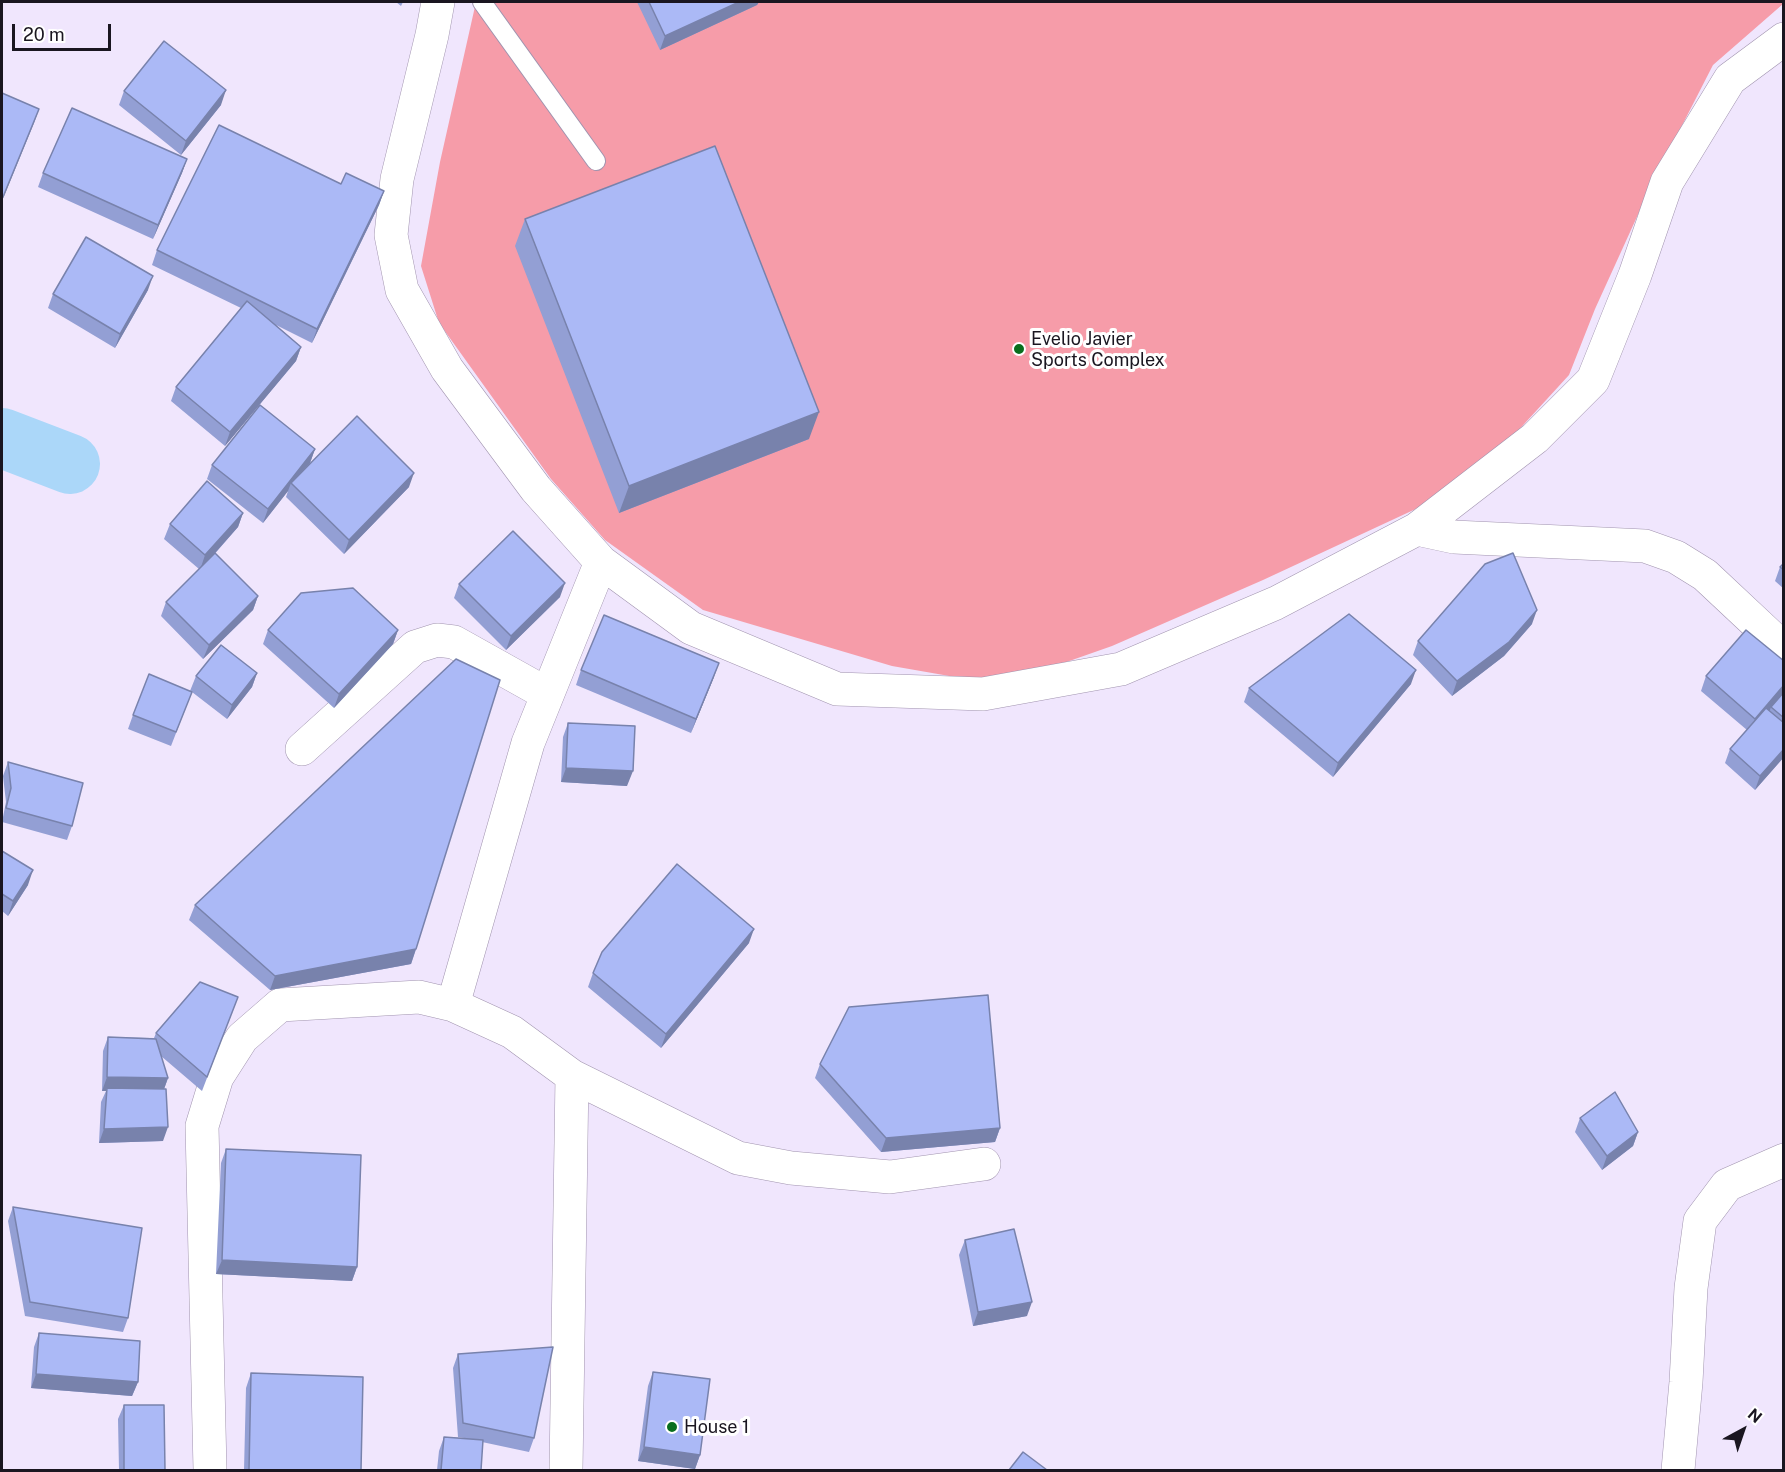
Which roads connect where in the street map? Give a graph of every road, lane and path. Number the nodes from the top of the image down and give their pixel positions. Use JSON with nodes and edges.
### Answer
{"nodes":[{"id":1,"x":438,"y":2,"type":"edge"},
{"id":2,"x":482,"y":2,"type":"edge"},
{"id":3,"x":1784,"y":39,"type":"edge"},
{"id":4,"x":596,"y":161,"type":"dead end"},
{"id":5,"x":1417,"y":529,"type":"junction"},
{"id":6,"x":601,"y":562,"type":"junction"},
{"id":7,"x":1784,"y":649,"type":"edge"},
{"id":8,"x":547,"y":694,"type":"junction"},
{"id":9,"x":302,"y":748,"type":"dead end"},
{"id":10,"x":453,"y":1005,"type":"junction"},
{"id":11,"x":572,"y":1076,"type":"junction"},
{"id":12,"x":1784,"y":1160,"type":"edge"},
{"id":13,"x":984,"y":1164,"type":"dead end"},
{"id":14,"x":210,"y":1470,"type":"edge"},
{"id":15,"x":566,"y":1470,"type":"edge"},
{"id":16,"x":1678,"y":1470,"type":"edge"}],
"edges":[{"from":1,"to":6,"type":"street"},
{"from":2,"to":4,"type":"lane"},
{"from":3,"to":5,"type":"street"},
{"from":5,"to":6,"type":"street"},
{"from":5,"to":7,"type":"street"},
{"from":6,"to":8,"type":"street"},
{"from":8,"to":9,"type":"street"},
{"from":8,"to":10,"type":"street"},
{"from":10,"to":11,"type":"street"},
{"from":10,"to":14,"type":"street"},
{"from":11,"to":13,"type":"street"},
{"from":11,"to":15,"type":"street"},
{"from":12,"to":16,"type":"street"}]}
